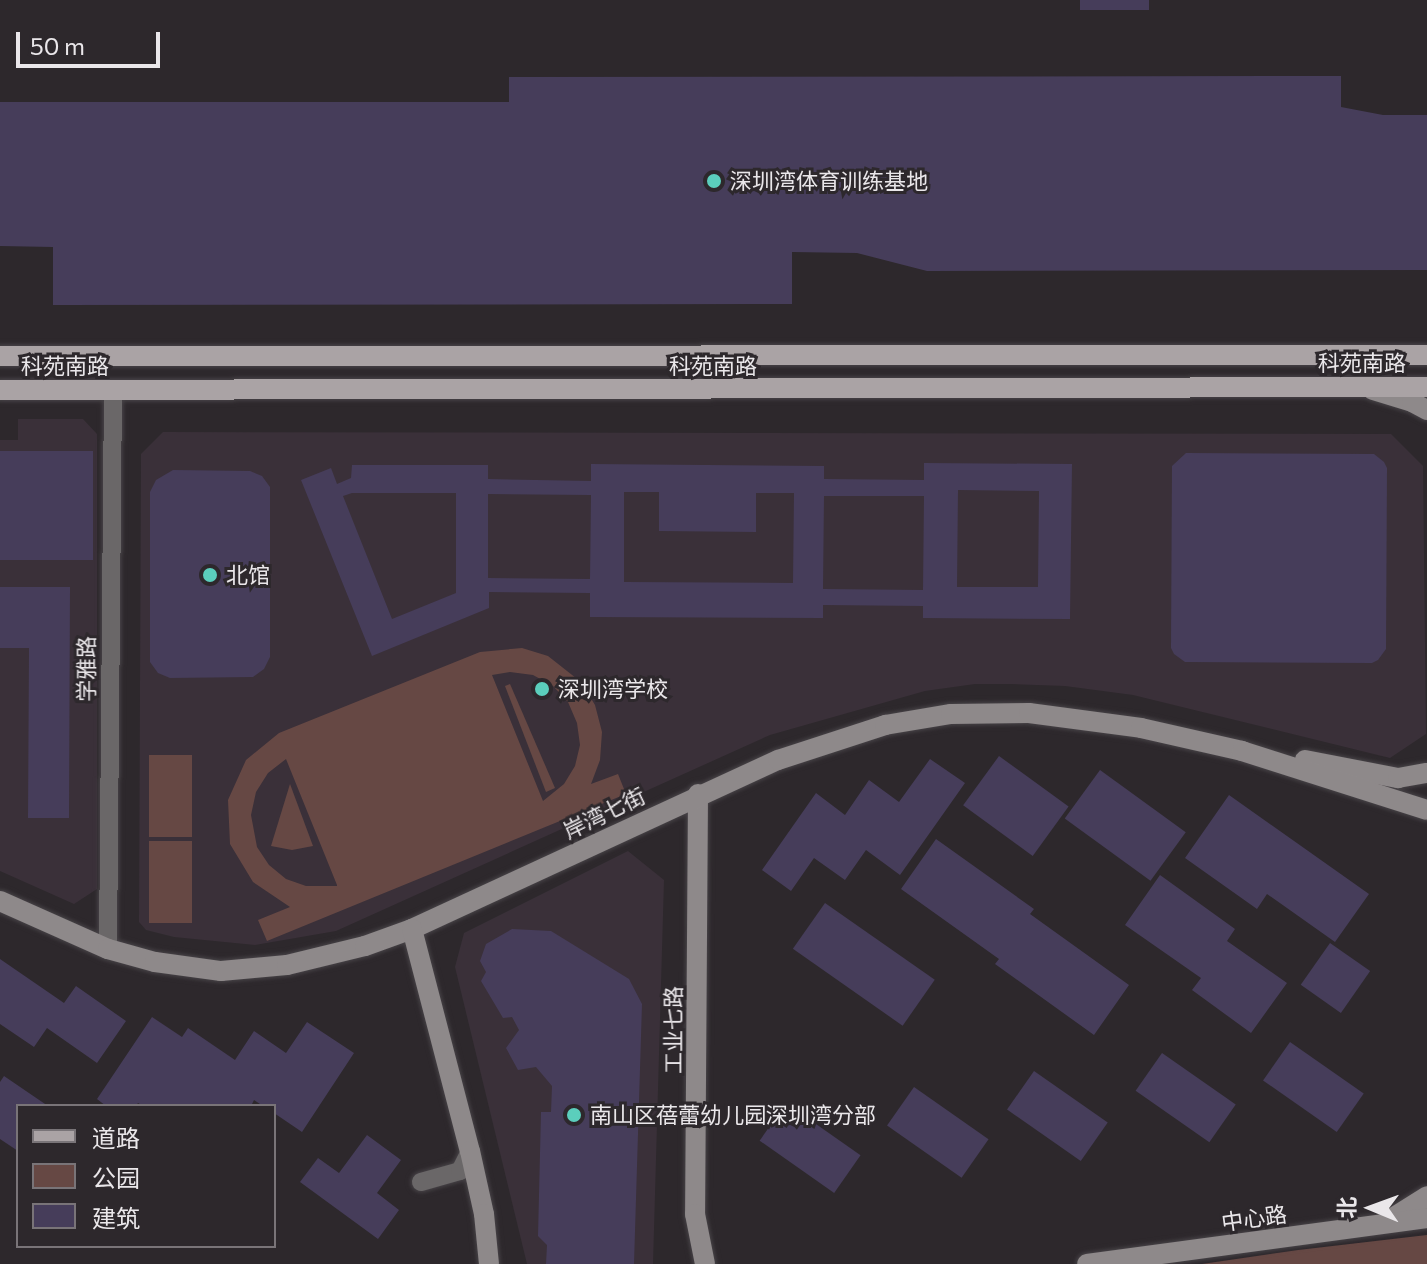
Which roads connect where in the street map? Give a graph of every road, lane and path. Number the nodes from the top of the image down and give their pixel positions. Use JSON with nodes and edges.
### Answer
{"nodes":[{"id":1,"x":1427,"y":355,"type":"edge"},
{"id":2,"x":0,"y":356,"type":"edge"},
{"id":3,"x":1357,"y":386,"type":"junction"},
{"id":4,"x":1427,"y":387,"type":"edge"},
{"id":5,"x":0,"y":390,"type":"edge"},
{"id":6,"x":113,"y":390,"type":"junction"},
{"id":7,"x":1427,"y":410,"type":"edge"},
{"id":8,"x":1242,"y":751,"type":"junction"},
{"id":9,"x":1427,"y":773,"type":"edge"},
{"id":10,"x":698,"y":794,"type":"junction"},
{"id":11,"x":1427,"y":810,"type":"edge"},
{"id":12,"x":0,"y":901,"type":"edge"},
{"id":13,"x":412,"y":929,"type":"junction"},
{"id":14,"x":108,"y":949,"type":"junction"},
{"id":15,"x":470,"y":1151,"type":"junction"},
{"id":16,"x":421,"y":1182,"type":"dead end"},
{"id":17,"x":1427,"y":1196,"type":"edge"},
{"id":18,"x":1427,"y":1218,"type":"edge"},
{"id":19,"x":1366,"y":1227,"type":"junction"},
{"id":20,"x":489,"y":1264,"type":"edge"},
{"id":21,"x":705,"y":1264,"type":"edge"},
{"id":22,"x":1087,"y":1264,"type":"edge"}],
"edges":[{"from":1,"to":2,"type":"main road","name":"科苑南路"},
{"from":3,"to":4,"type":"main road","name":"科苑南路"},
{"from":3,"to":6,"type":"main road","name":"科苑南路"},
{"from":3,"to":7,"type":"street"},
{"from":5,"to":6,"type":"main road","name":"科苑南路"},
{"from":6,"to":14,"type":"street","name":"学雅路"},
{"from":8,"to":9,"type":"street"},
{"from":8,"to":10,"type":"street","name":"岸湾七街"},
{"from":8,"to":11,"type":"street"},
{"from":10,"to":13,"type":"street","name":"岸湾七街"},
{"from":10,"to":21,"type":"street","name":"工业七路"},
{"from":12,"to":14,"type":"street","name":"岸湾七街"},
{"from":13,"to":14,"type":"street","name":"岸湾七街"},
{"from":13,"to":15,"type":"street"},
{"from":15,"to":16,"type":"street"},
{"from":15,"to":20,"type":"street"},
{"from":17,"to":19,"type":"street"},
{"from":18,"to":19,"type":"street","name":"中心路"},
{"from":19,"to":22,"type":"street","name":"中心路"}]}
